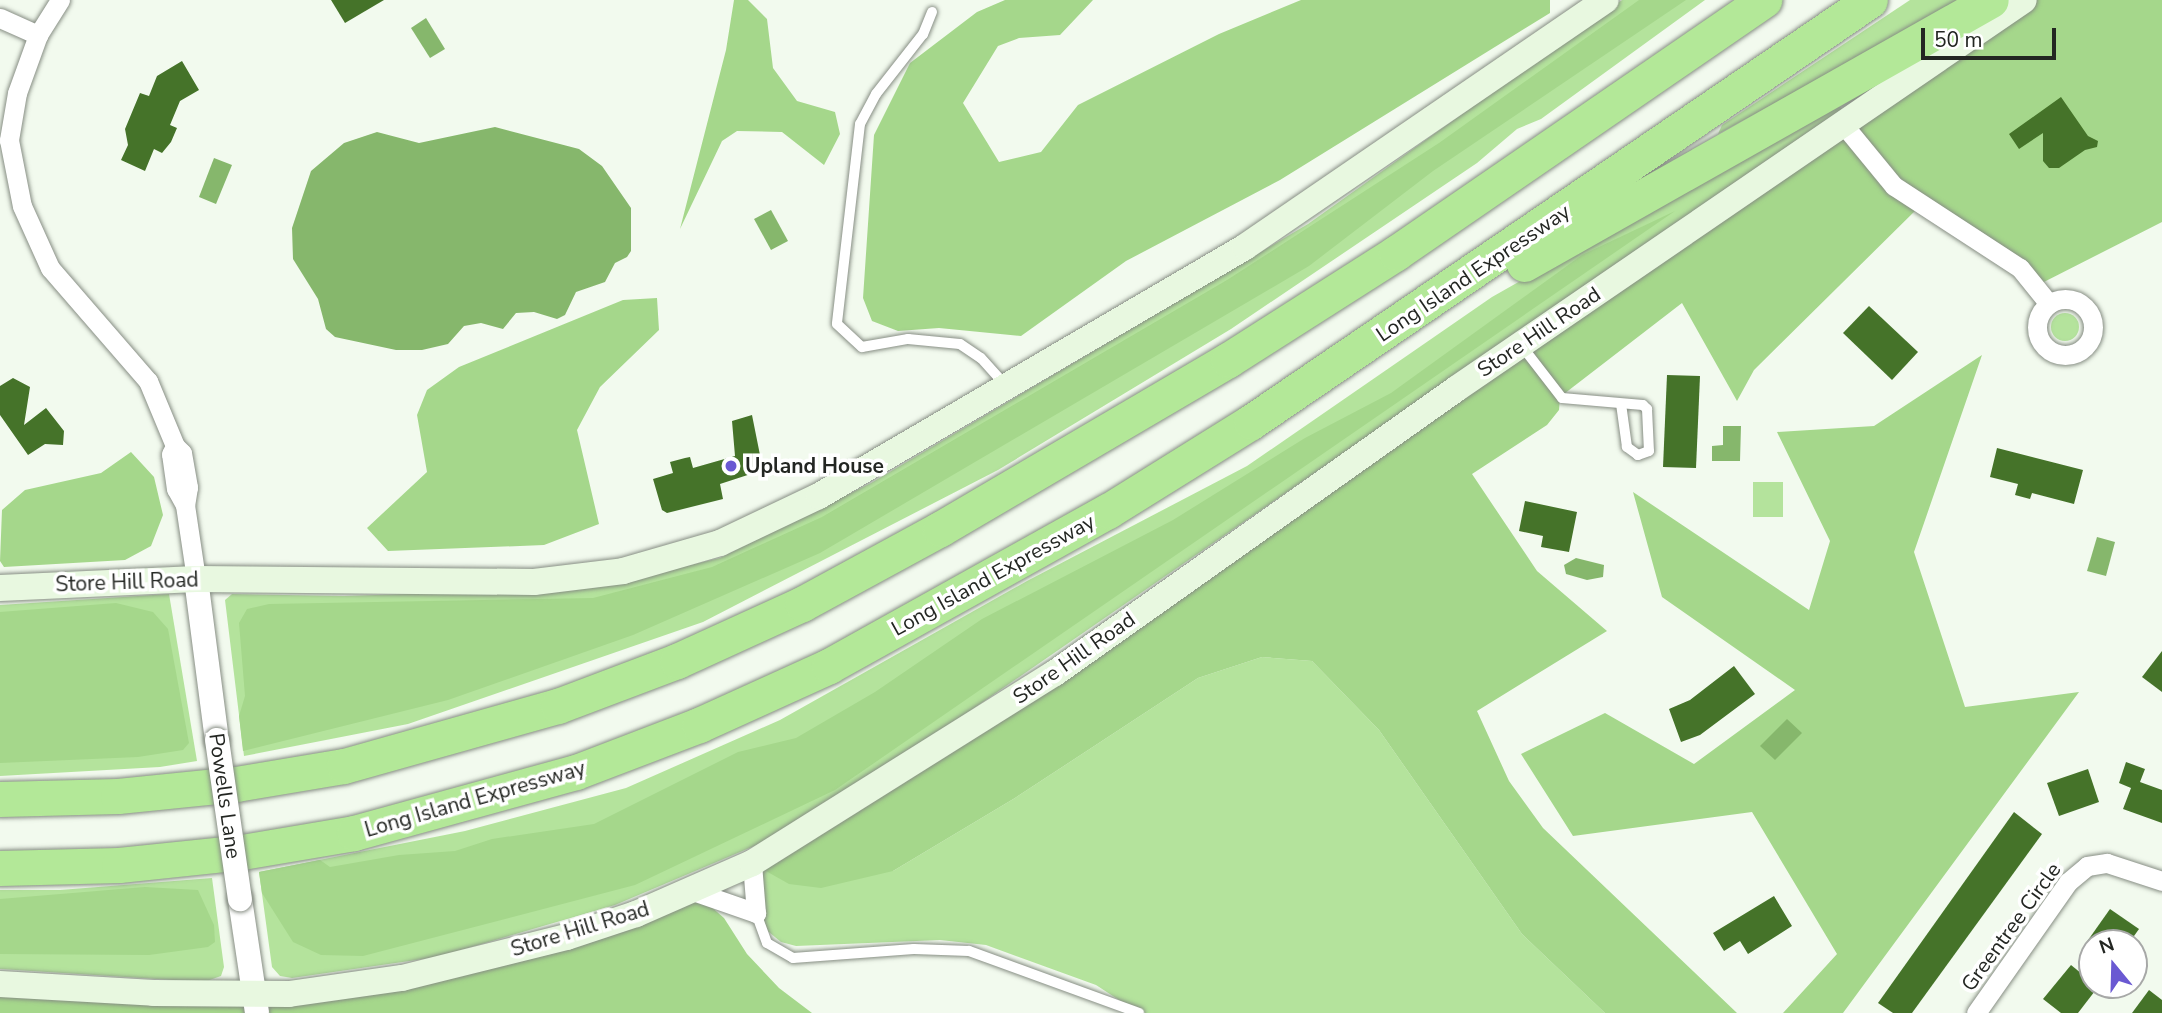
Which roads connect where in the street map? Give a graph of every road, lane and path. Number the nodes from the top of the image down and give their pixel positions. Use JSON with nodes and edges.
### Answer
{"nodes":[{"id":1,"x":61,"y":0,"type":"edge"},
{"id":2,"x":1764,"y":0,"type":"edge"},
{"id":3,"x":1870,"y":0,"type":"edge"},
{"id":4,"x":1991,"y":0,"type":"edge"},
{"id":5,"x":2024,"y":0,"type":"edge"},
{"id":6,"x":1604,"y":1,"type":"edge"},
{"id":7,"x":932,"y":12,"type":"dead end"},
{"id":8,"x":0,"y":18,"type":"edge"},
{"id":9,"x":38,"y":35,"type":"junction"},
{"id":10,"x":1843,"y":124,"type":"junction"},
{"id":11,"x":2049,"y":304,"type":"dead end"},
{"id":12,"x":1521,"y":345,"type":"junction"},
{"id":13,"x":1007,"y":386,"type":"junction"},
{"id":14,"x":1621,"y":404,"type":"junction"},
{"id":15,"x":1251,"y":422,"type":"junction"},
{"id":16,"x":196,"y":579,"type":"junction"},
{"id":17,"x":0,"y":588,"type":"edge"},
{"id":18,"x":0,"y":799,"type":"edge"},
{"id":19,"x":752,"y":863,"type":"junction"},
{"id":20,"x":0,"y":868,"type":"edge"},
{"id":21,"x":2162,"y":881,"type":"edge"},
{"id":22,"x":693,"y":891,"type":"junction"},
{"id":23,"x":756,"y":913,"type":"junction"},
{"id":24,"x":0,"y":984,"type":"edge"},
{"id":25,"x":256,"y":1003,"type":"edge"},
{"id":26,"x":1139,"y":1013,"type":"edge"},
{"id":27,"x":1976,"y":1013,"type":"edge"}],
"edges":[{"from":1,"to":9,"type":"street"},
{"from":2,"to":18,"type":"highway"},
{"from":3,"to":15,"type":"highway","name":"Long Island Expressway"},
{"from":4,"to":15,"type":"highway"},
{"from":5,"to":10,"type":"main road","name":"Store Hill Road"},
{"from":6,"to":13,"type":"main road","name":"Store Hill Road"},
{"from":7,"to":13,"type":"lane"},
{"from":8,"to":9,"type":"street"},
{"from":9,"to":16,"type":"street"},
{"from":10,"to":11,"type":"street"},
{"from":10,"to":12,"type":"main road","name":"Store Hill Road"},
{"from":12,"to":14,"type":"lane"},
{"from":12,"to":19,"type":"main road","name":"Store Hill Road"},
{"from":13,"to":16,"type":"main road","name":"Store Hill Road"},
{"from":14,"to":14,"type":"lane"},
{"from":15,"to":20,"type":"highway","name":"Long Island Expressway"},
{"from":16,"to":17,"type":"main road","name":"Store Hill Road"},
{"from":16,"to":25,"type":"street","name":"Powells Lane","bridge":true},
{"from":19,"to":22,"type":"main road","name":"Store Hill Road"},
{"from":19,"to":23,"type":"street"},
{"from":21,"to":27,"type":"street","name":"Greentree Circle"},
{"from":22,"to":23,"type":"street"},
{"from":22,"to":25,"type":"main road","name":"Store Hill Road"},
{"from":23,"to":26,"type":"lane"},
{"from":24,"to":25,"type":"main road","name":"Store Hill Road"}]}
